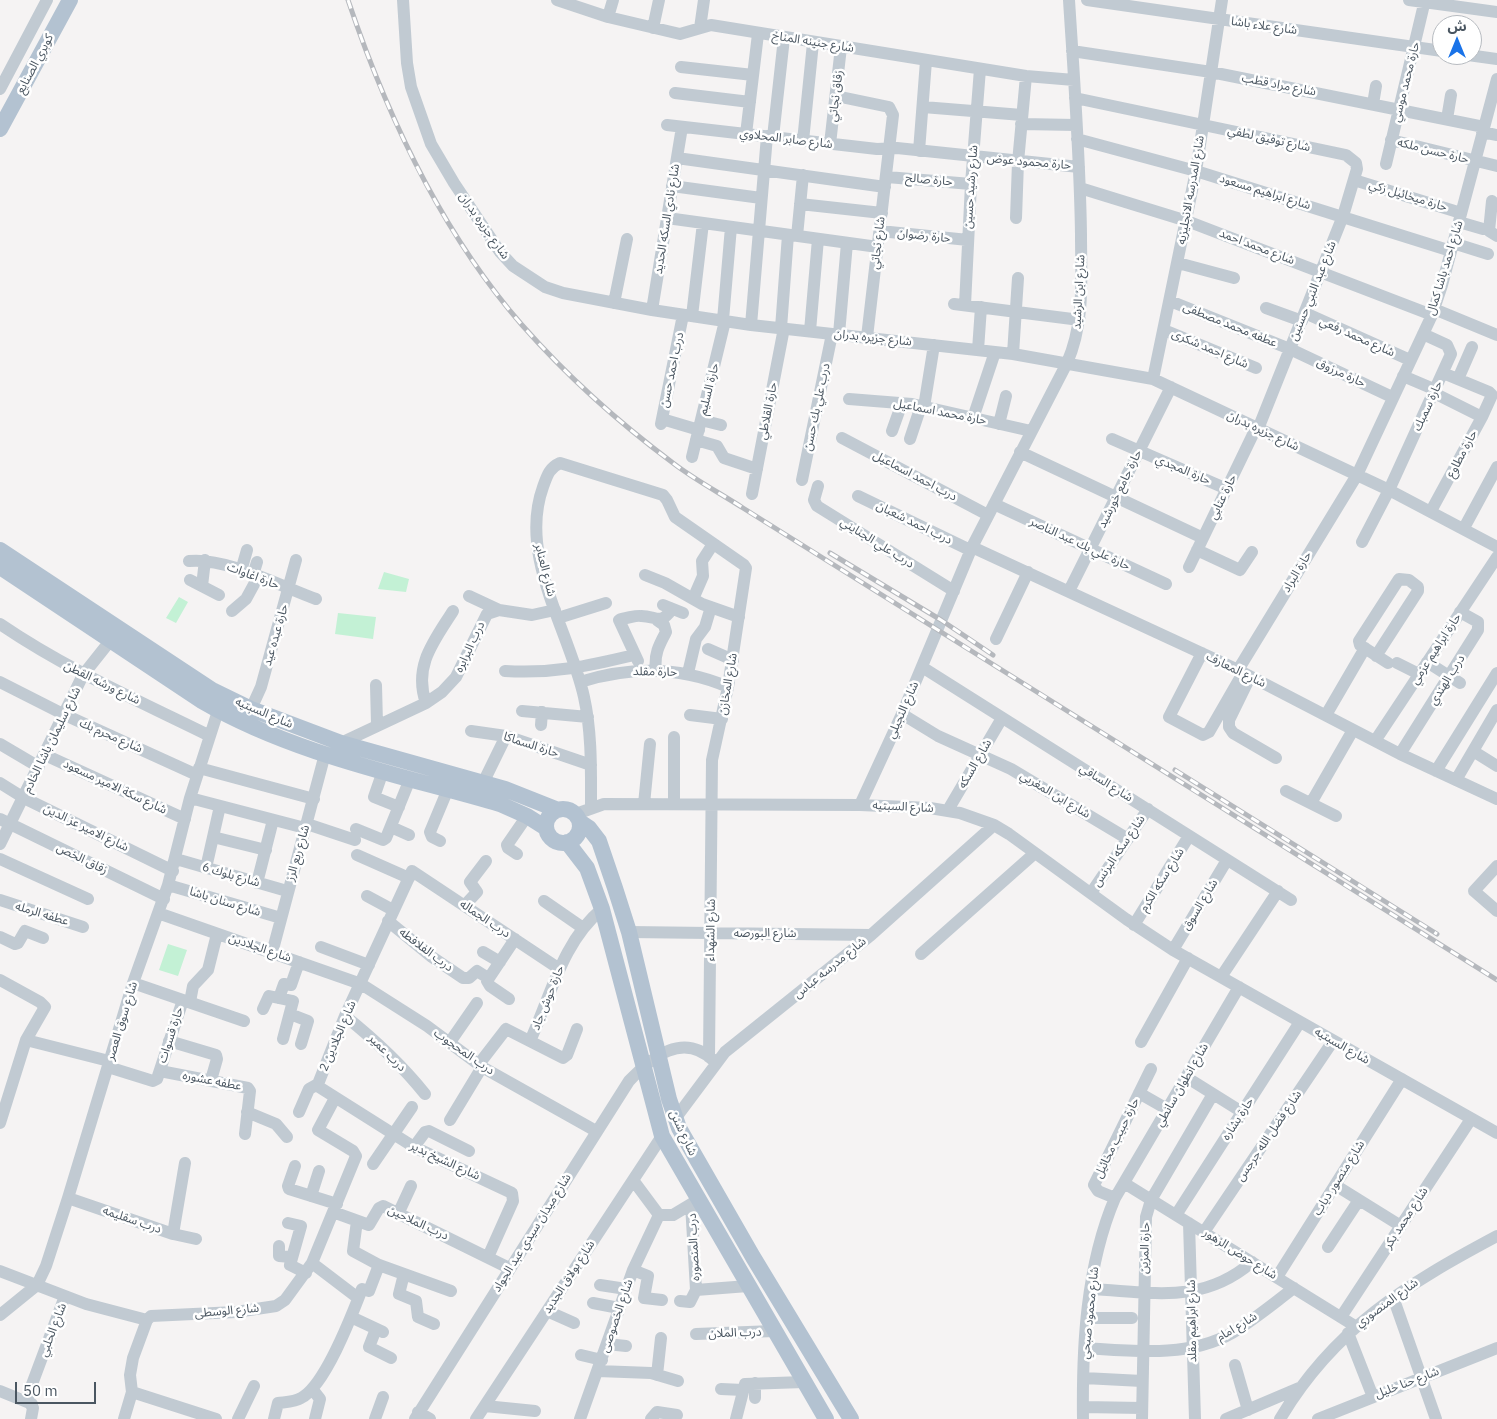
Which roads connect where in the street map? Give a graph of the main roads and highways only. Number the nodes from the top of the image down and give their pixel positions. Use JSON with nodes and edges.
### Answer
{"nodes":[{"id":1,"x":70,"y":0,"type":"edge"},
{"id":2,"x":0,"y":129,"type":"edge"},
{"id":3,"x":0,"y":550,"type":"edge"},
{"id":4,"x":0,"y":567,"type":"edge"},
{"id":5,"x":558,"y":810,"type":"junction"},
{"id":6,"x":578,"y":818,"type":"junction"},
{"id":7,"x":546,"y":828,"type":"junction"},
{"id":8,"x":567,"y":842,"type":"junction"},
{"id":9,"x":753,"y":1257,"type":"junction"},
{"id":10,"x":737,"y":1267,"type":"junction"},
{"id":11,"x":826,"y":1419,"type":"edge"},
{"id":12,"x":851,"y":1419,"type":"edge"}],
"edges":[{"from":1,"to":2,"type":"main road","name":"كوبري الصنايع"},
{"from":3,"to":5,"type":"main road","name":"شارع السبتيه"},
{"from":4,"to":7,"type":"main road","name":"شارع السبتيه"},
{"from":5,"to":6,"type":"main road"},
{"from":5,"to":7,"type":"main road"},
{"from":6,"to":8,"type":"main road"},
{"from":6,"to":9,"type":"main road","name":"شارع شنن"},
{"from":7,"to":8,"type":"main road"},
{"from":8,"to":10,"type":"main road","name":"شارع شنن"},
{"from":9,"to":10,"type":"main road"},
{"from":9,"to":12,"type":"main road","name":"شارع شنن"},
{"from":10,"to":11,"type":"main road","name":"شارع شنن"}]}
